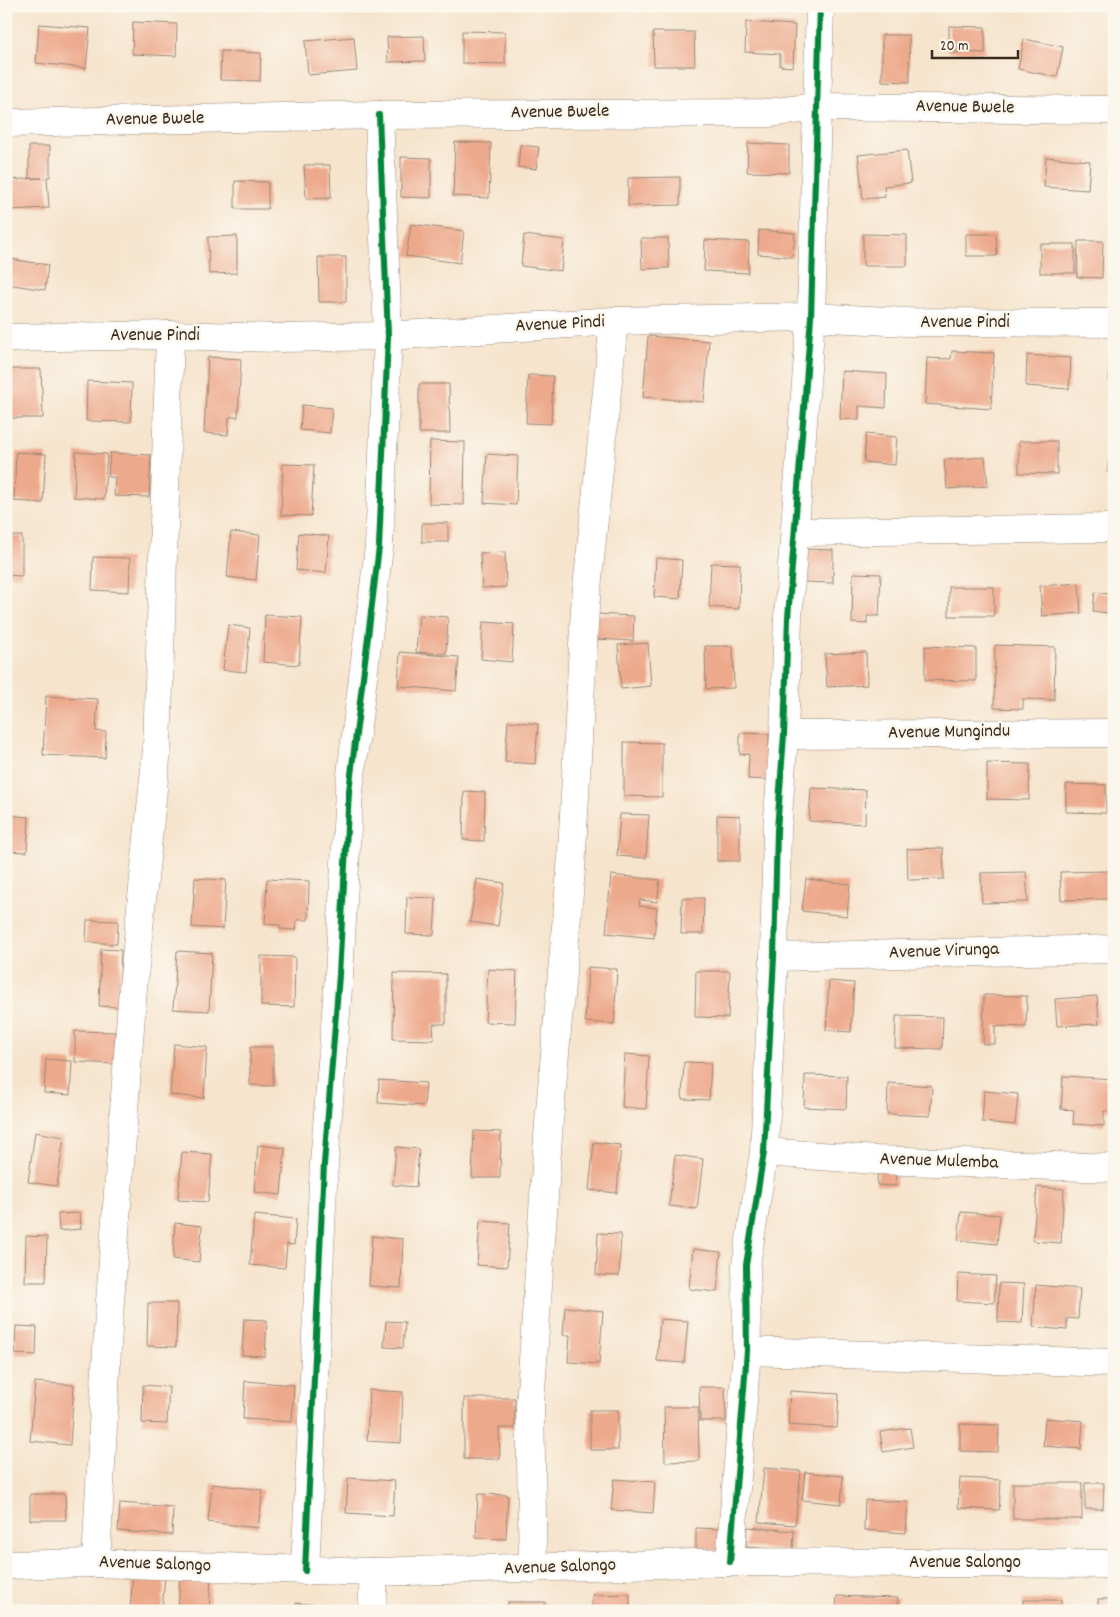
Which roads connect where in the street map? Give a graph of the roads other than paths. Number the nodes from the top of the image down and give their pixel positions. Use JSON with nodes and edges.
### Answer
{"nodes":[{"id":1,"x":820,"y":6,"type":"edge"},
{"id":2,"x":817,"y":106,"type":"junction"},
{"id":3,"x":1114,"y":110,"type":"edge"},
{"id":4,"x":379,"y":115,"type":"junction"},
{"id":5,"x":6,"y":123,"type":"edge"},
{"id":6,"x":812,"y":317,"type":"junction"},
{"id":7,"x":614,"y":322,"type":"junction"},
{"id":8,"x":1114,"y":323,"type":"edge"},
{"id":9,"x":170,"y":335,"type":"junction"},
{"id":10,"x":388,"y":336,"type":"junction"},
{"id":11,"x":6,"y":338,"type":"edge"},
{"id":12,"x":1114,"y":528,"type":"edge"},
{"id":13,"x":796,"y":532,"type":"junction"},
{"id":14,"x":1114,"y":733,"type":"edge"},
{"id":15,"x":784,"y":735,"type":"junction"},
{"id":16,"x":1114,"y":950,"type":"edge"},
{"id":17,"x":774,"y":957,"type":"junction"},
{"id":18,"x":764,"y":1152,"type":"junction"},
{"id":19,"x":1114,"y":1168,"type":"edge"},
{"id":20,"x":747,"y":1351,"type":"junction"},
{"id":21,"x":1114,"y":1363,"type":"edge"},
{"id":22,"x":730,"y":1562,"type":"junction"},
{"id":23,"x":96,"y":1563,"type":"junction"},
{"id":24,"x":1114,"y":1564,"type":"edge"},
{"id":25,"x":6,"y":1565,"type":"edge"},
{"id":26,"x":533,"y":1569,"type":"junction"},
{"id":27,"x":305,"y":1571,"type":"junction"},
{"id":28,"x":374,"y":1572,"type":"junction"},
{"id":29,"x":372,"y":1611,"type":"edge"}],
"edges":[{"from":1,"to":2,"type":"street"},
{"from":2,"to":3,"type":"street","name":"Avenue Bwele"},
{"from":2,"to":4,"type":"street","name":"Avenue Bwele"},
{"from":2,"to":6,"type":"street"},
{"from":4,"to":5,"type":"street","name":"Avenue Bwele"},
{"from":4,"to":10,"type":"street"},
{"from":6,"to":7,"type":"street","name":"Avenue Pindi"},
{"from":6,"to":8,"type":"street","name":"Avenue Pindi"},
{"from":6,"to":13,"type":"street"},
{"from":7,"to":10,"type":"street","name":"Avenue Pindi"},
{"from":7,"to":26,"type":"street"},
{"from":9,"to":10,"type":"street","name":"Avenue Pindi"},
{"from":9,"to":11,"type":"street","name":"Avenue Pindi"},
{"from":9,"to":23,"type":"street"},
{"from":10,"to":27,"type":"street"},
{"from":12,"to":13,"type":"street"},
{"from":13,"to":15,"type":"street"},
{"from":14,"to":15,"type":"street","name":"Avenue Mungindu"},
{"from":15,"to":17,"type":"street"},
{"from":16,"to":17,"type":"street","name":"Avenue Virunga"},
{"from":17,"to":18,"type":"street"},
{"from":18,"to":19,"type":"street","name":"Avenue Mulemba"},
{"from":18,"to":20,"type":"street"},
{"from":20,"to":21,"type":"street"},
{"from":20,"to":22,"type":"street"},
{"from":22,"to":24,"type":"street","name":"Avenue Salongo"},
{"from":22,"to":26,"type":"street","name":"Avenue Salongo"},
{"from":23,"to":25,"type":"street","name":"Avenue Salongo"},
{"from":23,"to":27,"type":"street","name":"Avenue Salongo"},
{"from":26,"to":28,"type":"street","name":"Avenue Salongo"},
{"from":27,"to":28,"type":"street","name":"Avenue Salongo"},
{"from":28,"to":29,"type":"street"}]}
